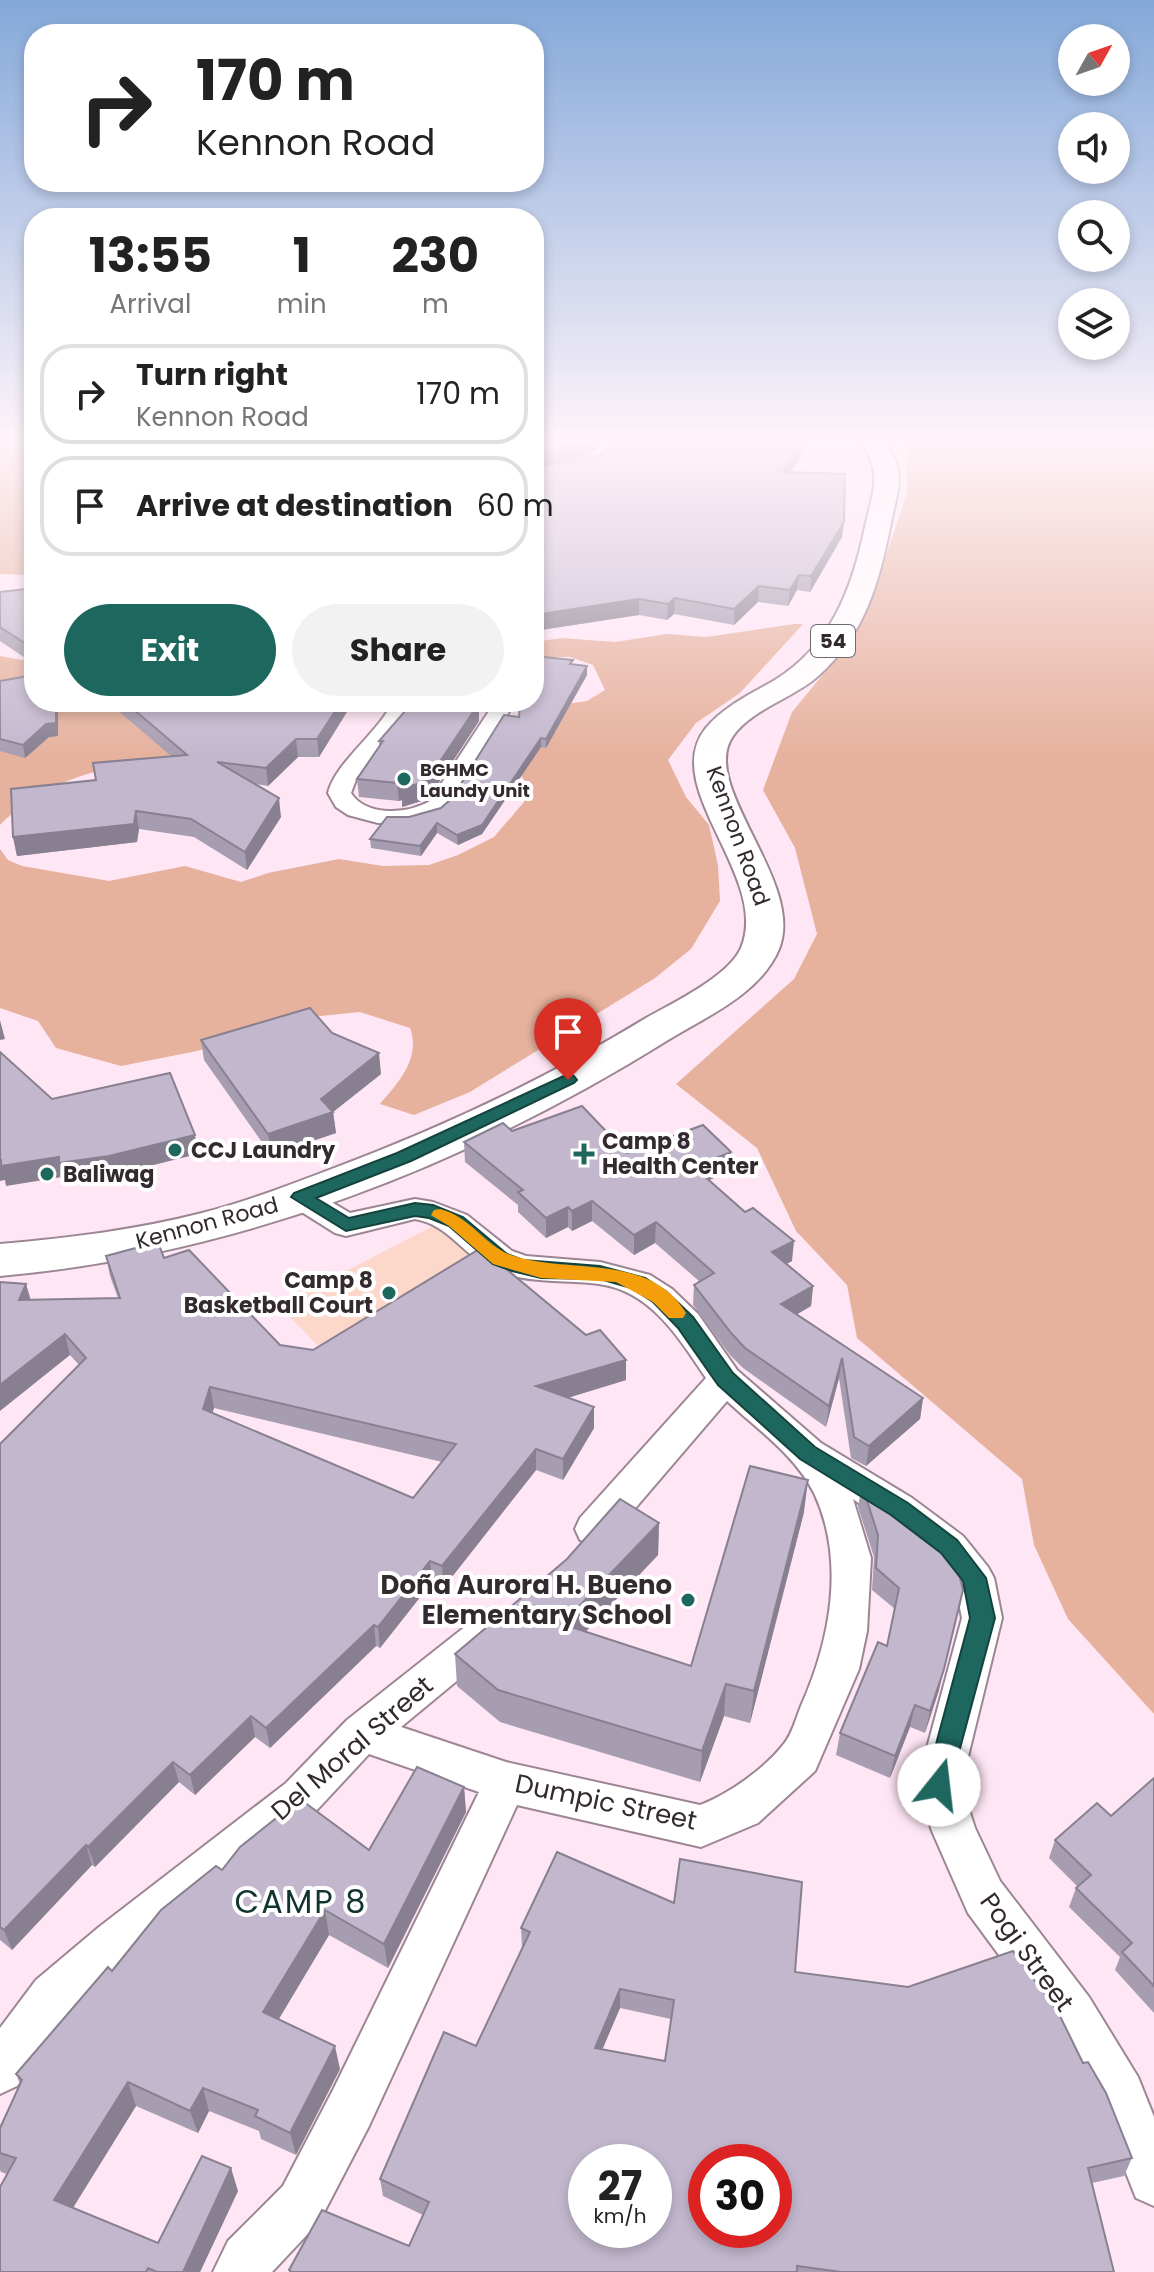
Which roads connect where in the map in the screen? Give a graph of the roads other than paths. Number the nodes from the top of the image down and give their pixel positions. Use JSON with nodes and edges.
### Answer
{"nodes":[{"id":1,"x":874,"y":547,"type":"edge"},
{"id":2,"x":397,"y":712,"type":"edge"},
{"id":3,"x":499,"y":712,"type":"edge"},
{"id":4,"x":300,"y":1197,"type":"junction"},
{"id":5,"x":0,"y":1260,"type":"edge"},
{"id":6,"x":725,"y":1379,"type":"junction"},
{"id":7,"x":808,"y":1453,"type":"junction"},
{"id":8,"x":572,"y":1555,"type":"edge"},
{"id":9,"x":516,"y":1608,"type":"edge"},
{"id":10,"x":362,"y":1733,"type":"junction"},
{"id":11,"x":506,"y":1782,"type":"junction"},
{"id":12,"x":0,"y":2069,"type":"edge"},
{"id":13,"x":1154,"y":2180,"type":"edge"},
{"id":14,"x":240,"y":2272,"type":"edge"}],
"edges":[{"from":1,"to":4,"type":"highway","name":"Kennon Road","number":"54"},
{"from":2,"to":3,"type":"street"},
{"from":4,"to":5,"type":"highway","name":"Kennon Road","number":"54"},
{"from":4,"to":6,"type":"street","name":"Pogi Street"},
{"from":6,"to":7,"type":"street","name":"Pogi Street"},
{"from":6,"to":8,"type":"street"},
{"from":7,"to":11,"type":"street","name":"Dumpic Street"},
{"from":7,"to":13,"type":"street","name":"Pogi Street"},
{"from":9,"to":10,"type":"street","name":"Del Moral Street"},
{"from":10,"to":11,"type":"street","name":"Dumpic Street"},
{"from":10,"to":12,"type":"street","name":"Del Moral Street"},
{"from":11,"to":14,"type":"street"}]}
